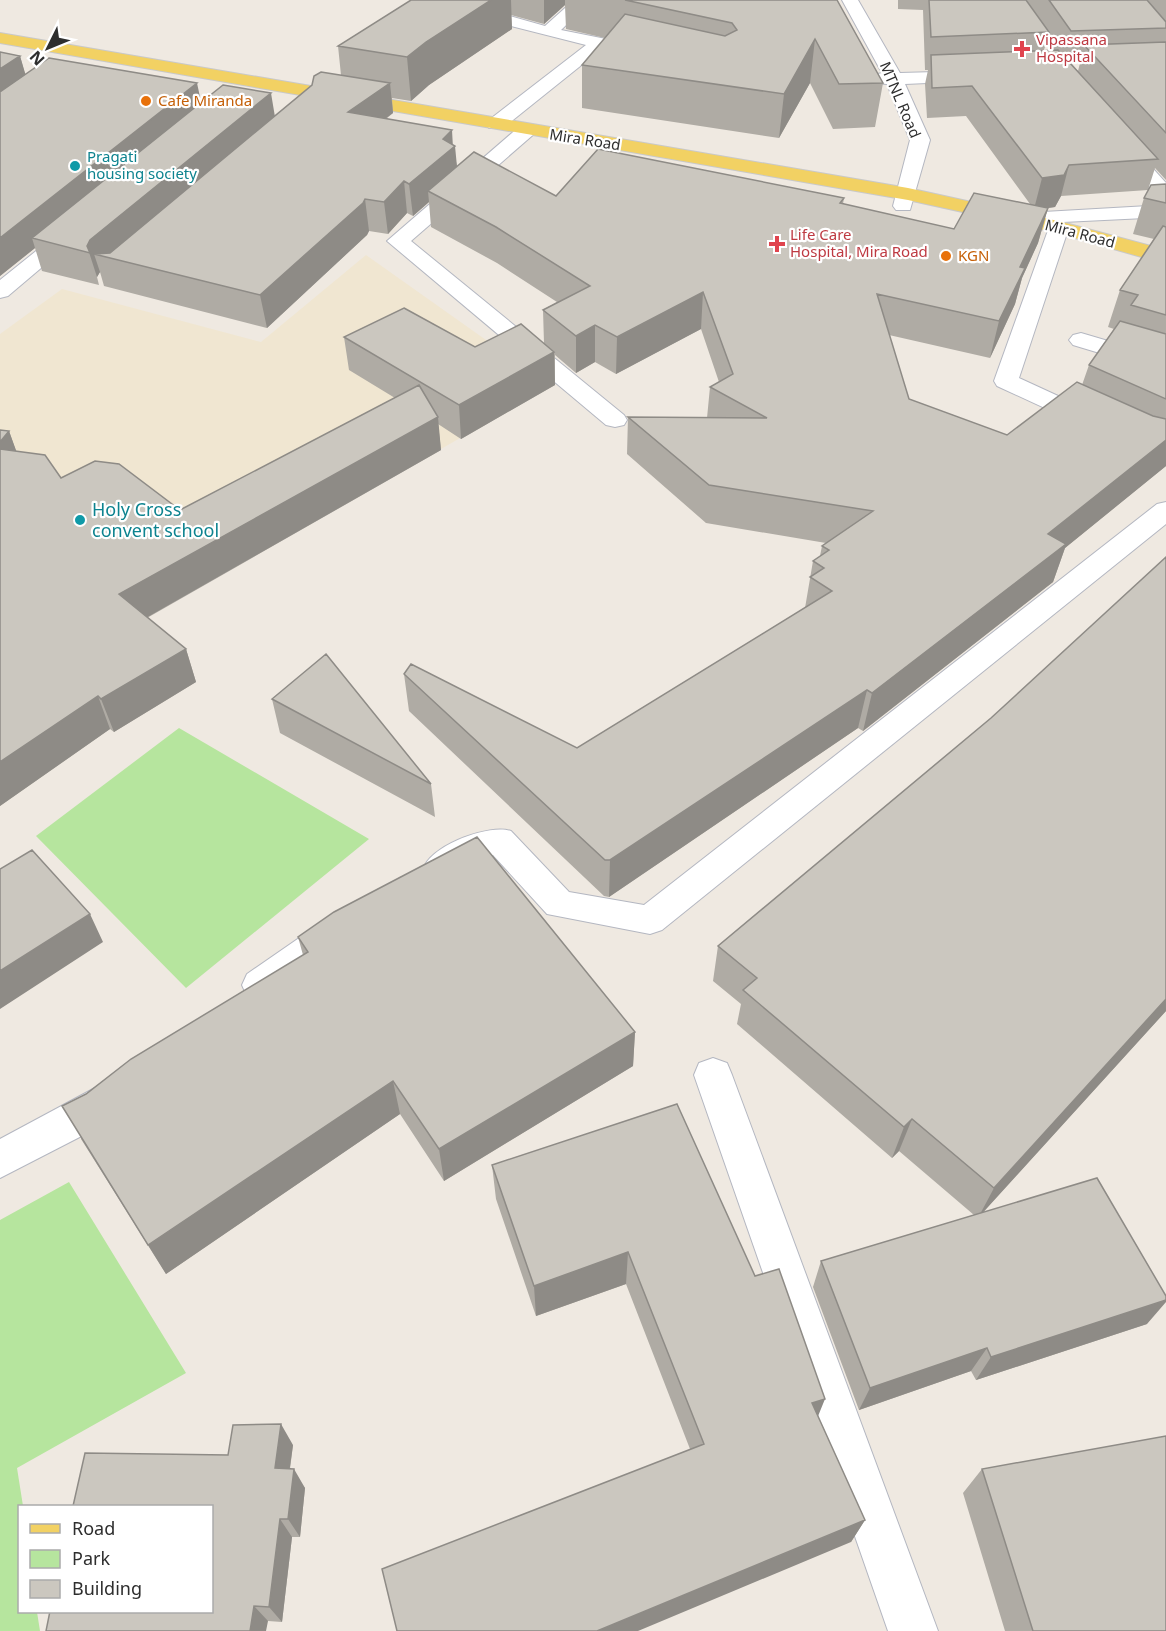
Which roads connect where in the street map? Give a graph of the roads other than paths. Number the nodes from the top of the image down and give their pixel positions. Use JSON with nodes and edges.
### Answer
{"nodes":[{"id":1,"x":584,"y":0,"type":"edge"},
{"id":2,"x":836,"y":0,"type":"edge"},
{"id":3,"x":850,"y":0,"type":"edge"},
{"id":4,"x":481,"y":13,"type":"dead end"},
{"id":5,"x":548,"y":32,"type":"junction"},
{"id":6,"x":0,"y":38,"type":"edge"},
{"id":7,"x":600,"y":43,"type":"junction"},
{"id":8,"x":622,"y":48,"type":"edge"},
{"id":9,"x":0,"y":56,"type":"edge"},
{"id":10,"x":988,"y":75,"type":"edge"},
{"id":11,"x":886,"y":79,"type":"junction"},
{"id":12,"x":496,"y":124,"type":"junction"},
{"id":13,"x":1106,"y":128,"type":"edge"},
{"id":14,"x":520,"y":137,"type":"junction"},
{"id":15,"x":1166,"y":195,"type":"edge"},
{"id":16,"x":882,"y":196,"type":"junction"},
{"id":17,"x":905,"y":200,"type":"junction"},
{"id":18,"x":1166,"y":211,"type":"edge"},
{"id":19,"x":91,"y":216,"type":"edge"},
{"id":20,"x":1018,"y":218,"type":"junction"},
{"id":21,"x":997,"y":226,"type":"junction"},
{"id":22,"x":1056,"y":234,"type":"junction"},
{"id":23,"x":1166,"y":257,"type":"edge"},
{"id":24,"x":1166,"y":273,"type":"edge"},
{"id":25,"x":0,"y":291,"type":"edge"},
{"id":26,"x":1081,"y":340,"type":"dead end"},
{"id":27,"x":1166,"y":366,"type":"edge"},
{"id":28,"x":615,"y":420,"type":"dead end"},
{"id":29,"x":1166,"y":450,"type":"edge"},
{"id":30,"x":1166,"y":510,"type":"edge"},
{"id":31,"x":415,"y":882,"type":"edge"},
{"id":32,"x":366,"y":912,"type":"edge"},
{"id":33,"x":231,"y":1005,"type":"edge"},
{"id":34,"x":712,"y":1075,"type":"dead end"},
{"id":35,"x":130,"y":1080,"type":"edge"},
{"id":36,"x":0,"y":1159,"type":"edge"},
{"id":37,"x":913,"y":1631,"type":"edge"}],
"edges":[{"from":1,"to":5,"type":"street"},
{"from":2,"to":11,"type":"street","name":"MTNL Road"},
{"from":3,"to":11,"type":"street","name":"MTNL Road"},
{"from":4,"to":5,"type":"street"},
{"from":5,"to":7,"type":"street"},
{"from":6,"to":12,"type":"main road","name":"Mira Road"},
{"from":7,"to":8,"type":"street"},
{"from":7,"to":12,"type":"street"},
{"from":9,"to":14,"type":"main road","name":"Mira Road"},
{"from":10,"to":11,"type":"street"},
{"from":11,"to":16,"type":"street","name":"MTNL Road"},
{"from":11,"to":17,"type":"street","name":"MTNL Road"},
{"from":12,"to":14,"type":"main road","name":"Mira Road"},
{"from":13,"to":15,"type":"street"},
{"from":14,"to":16,"type":"main road","name":"Mira Road"},
{"from":14,"to":28,"type":"street"},
{"from":16,"to":17,"type":"main road","name":"Mira Road"},
{"from":17,"to":20,"type":"main road","name":"Mira Road"},
{"from":17,"to":21,"type":"main road","name":"Mira Road"},
{"from":18,"to":20,"type":"street"},
{"from":19,"to":25,"type":"street"},
{"from":20,"to":21,"type":"street"},
{"from":20,"to":22,"type":"main road","name":"Mira Road"},
{"from":21,"to":22,"type":"main road","name":"Mira Road"},
{"from":22,"to":23,"type":"main road","name":"Mira Road"},
{"from":22,"to":24,"type":"main road","name":"Mira Road"},
{"from":22,"to":29,"type":"street"},
{"from":26,"to":27,"type":"street"},
{"from":30,"to":31,"type":"street"},
{"from":32,"to":33,"type":"street"},
{"from":34,"to":37,"type":"street"},
{"from":35,"to":36,"type":"street"}]}
